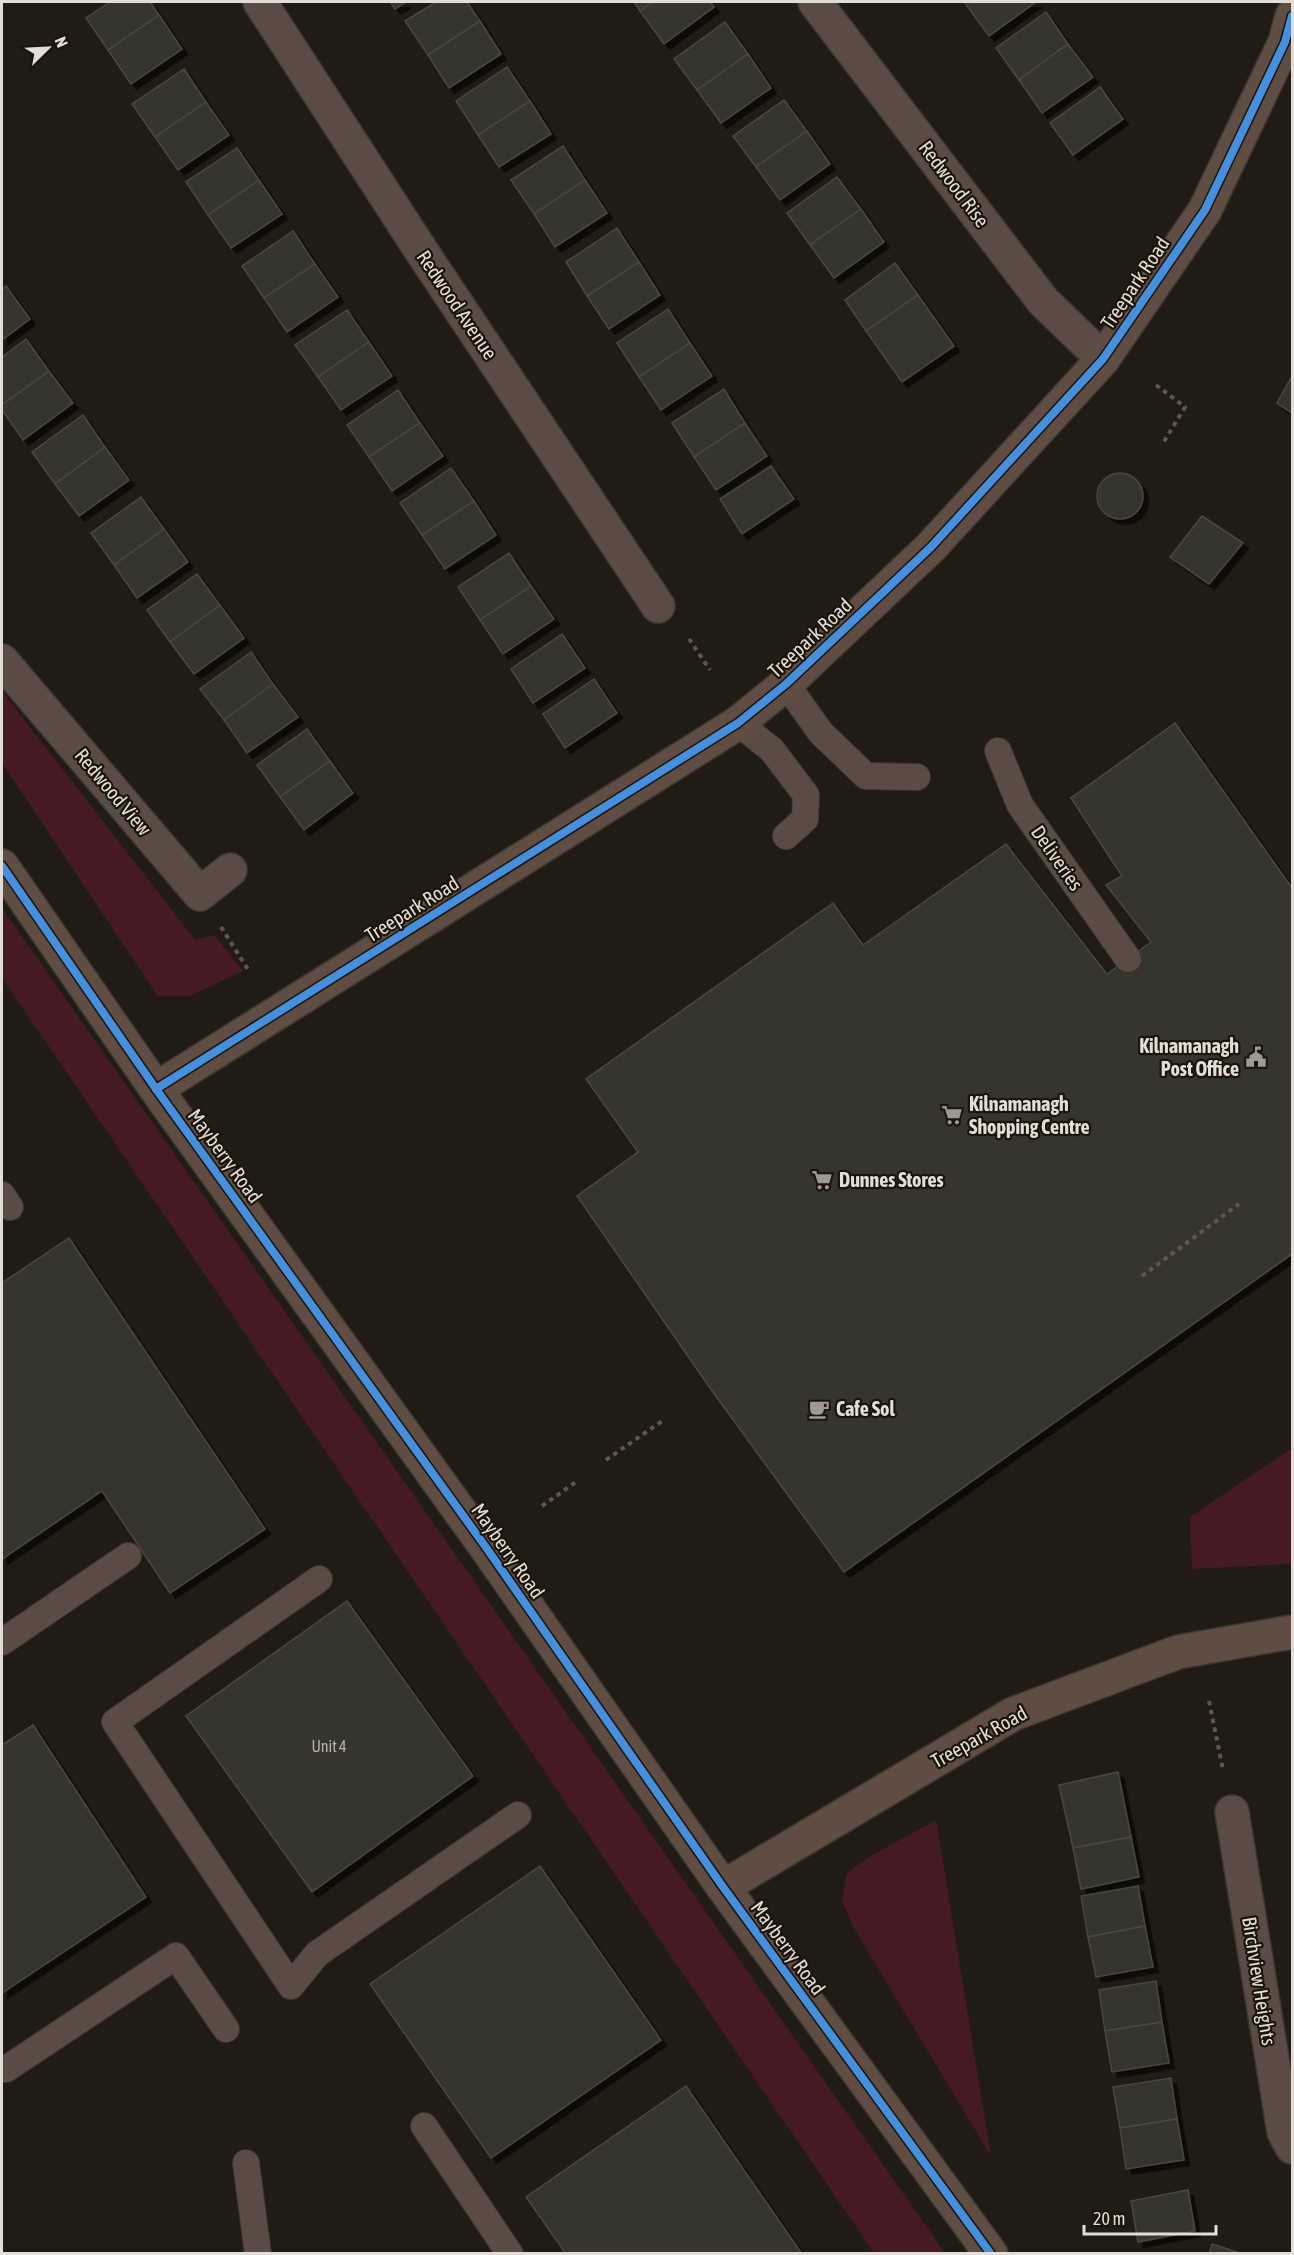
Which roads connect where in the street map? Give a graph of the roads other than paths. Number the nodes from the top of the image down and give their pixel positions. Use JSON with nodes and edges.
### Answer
{"nodes":[{"id":1,"x":260,"y":2,"type":"edge"},
{"id":2,"x":815,"y":2,"type":"edge"},
{"id":3,"x":1293,"y":16,"type":"edge"},
{"id":4,"x":1103,"y":359,"type":"junction"},
{"id":5,"x":658,"y":606,"type":"dead end"},
{"id":6,"x":2,"y":661,"type":"edge"},
{"id":7,"x":786,"y":684,"type":"junction"},
{"id":8,"x":738,"y":723,"type":"junction"},
{"id":9,"x":998,"y":750,"type":"dead end"},
{"id":10,"x":917,"y":777,"type":"dead end"},
{"id":11,"x":786,"y":836,"type":"dead end"},
{"id":12,"x":2,"y":866,"type":"edge"},
{"id":13,"x":230,"y":870,"type":"dead end"},
{"id":14,"x":1128,"y":959,"type":"dead end"},
{"id":15,"x":156,"y":1089,"type":"junction"},
{"id":16,"x":128,"y":1556,"type":"dead end"},
{"id":17,"x":319,"y":1579,"type":"dead end"},
{"id":18,"x":1293,"y":1632,"type":"edge"},
{"id":19,"x":2,"y":1642,"type":"edge"},
{"id":20,"x":1232,"y":1812,"type":"dead end"},
{"id":21,"x":518,"y":1815,"type":"dead end"},
{"id":22,"x":723,"y":1887,"type":"junction"},
{"id":23,"x":226,"y":2029,"type":"dead end"},
{"id":24,"x":6,"y":2069,"type":"dead end"},
{"id":25,"x":424,"y":2126,"type":"dead end"},
{"id":26,"x":1293,"y":2147,"type":"edge"},
{"id":27,"x":246,"y":2163,"type":"dead end"},
{"id":28,"x":258,"y":2253,"type":"edge"},
{"id":29,"x":510,"y":2253,"type":"edge"},
{"id":30,"x":992,"y":2253,"type":"edge"}],
"edges":[{"from":1,"to":5,"type":"street","name":"Redwood Avenue"},
{"from":2,"to":4,"type":"street","name":"Redwood Rise"},
{"from":3,"to":4,"type":"street","name":"Treepark Road"},
{"from":4,"to":7,"type":"street","name":"Treepark Road"},
{"from":6,"to":13,"type":"street","name":"Redwood View"},
{"from":7,"to":8,"type":"street","name":"Treepark Road"},
{"from":7,"to":10,"type":"lane"},
{"from":8,"to":11,"type":"lane"},
{"from":8,"to":15,"type":"street","name":"Treepark Road"},
{"from":9,"to":14,"type":"lane","name":"Deliveries"},
{"from":12,"to":15,"type":"street","name":"Mayberry Road"},
{"from":15,"to":22,"type":"street","name":"Mayberry Road"},
{"from":16,"to":19,"type":"lane"},
{"from":17,"to":21,"type":"lane"},
{"from":18,"to":22,"type":"street","name":"Treepark Road"},
{"from":20,"to":26,"type":"street","name":"Birchview Heights"},
{"from":22,"to":30,"type":"street","name":"Mayberry Road"},
{"from":23,"to":24,"type":"lane"},
{"from":25,"to":29,"type":"lane"},
{"from":27,"to":28,"type":"lane"}]}
